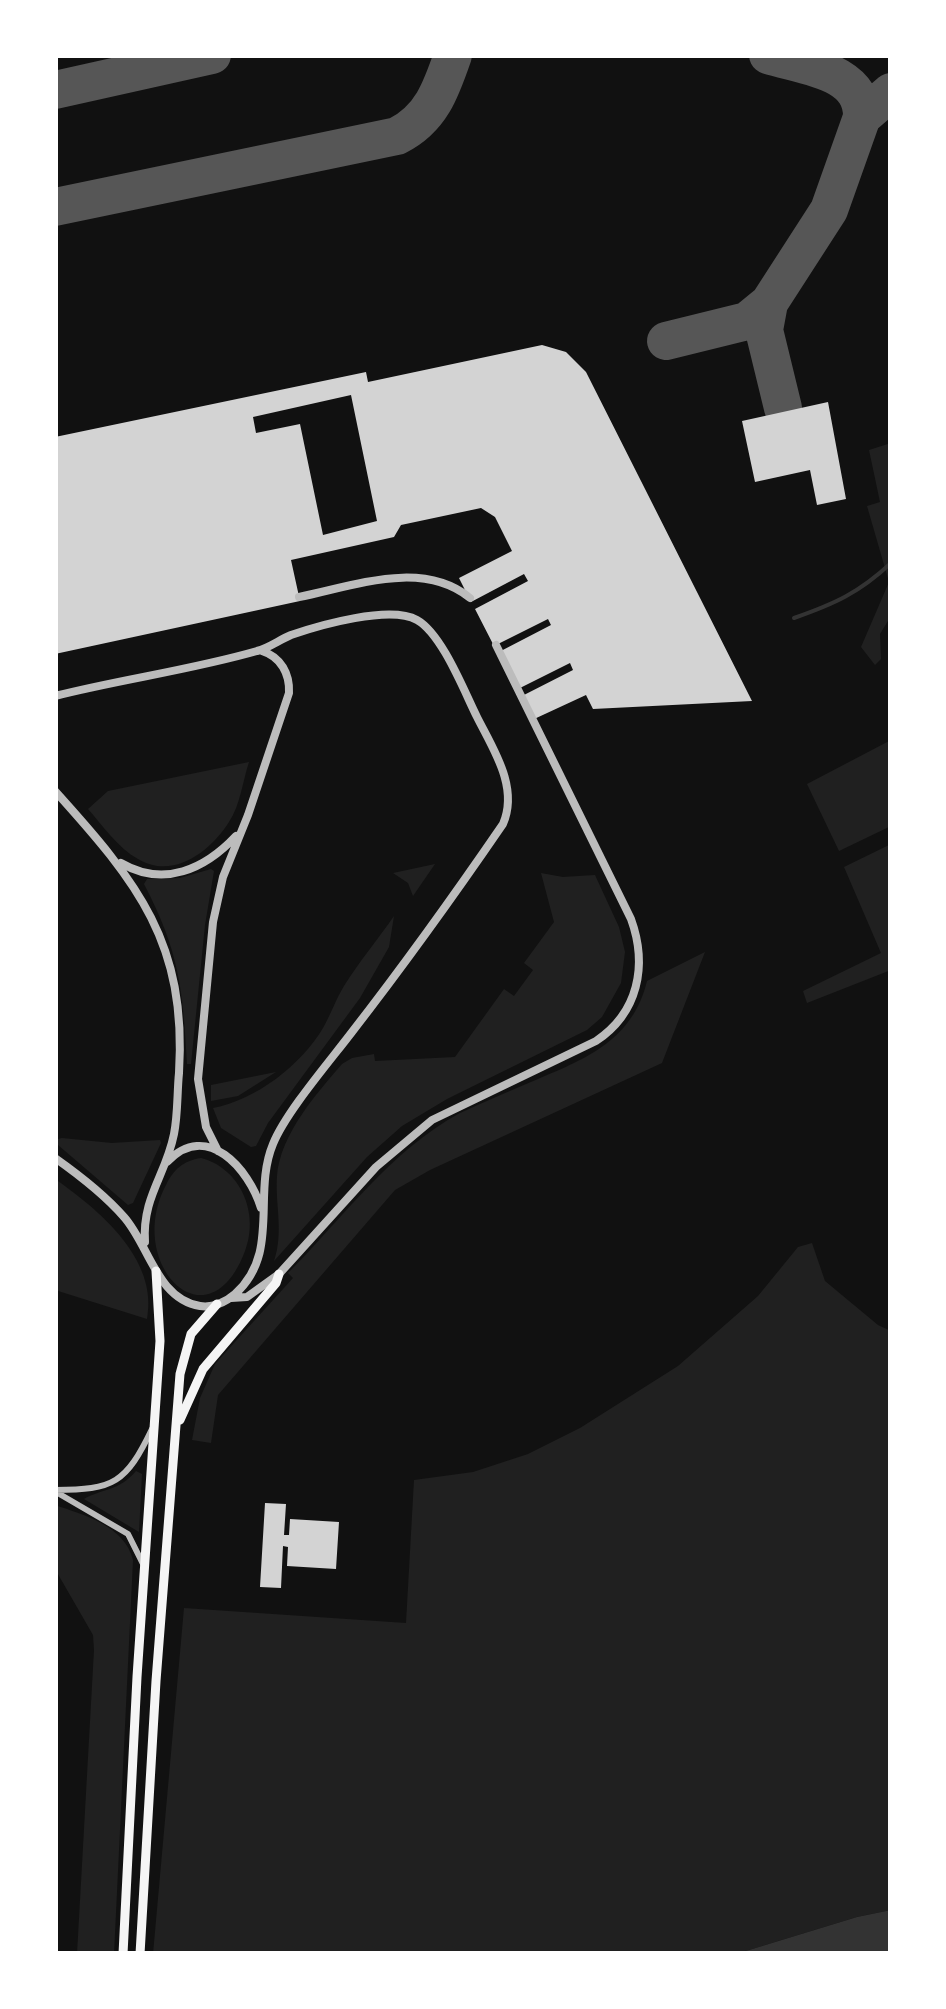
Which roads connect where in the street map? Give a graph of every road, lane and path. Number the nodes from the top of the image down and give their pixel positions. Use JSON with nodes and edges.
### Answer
{"nodes":[{"id":1,"x":299,"y":596,"type":"dead end"},
{"id":2,"x":473,"y":602,"type":"dead end"},
{"id":3,"x":496,"y":645,"type":"dead end"},
{"id":4,"x":260,"y":650,"type":"junction"},
{"id":5,"x":55,"y":696,"type":"edge"},
{"id":6,"x":55,"y":791,"type":"edge"},
{"id":7,"x":243,"y":829,"type":"junction"},
{"id":8,"x":116,"y":860,"type":"junction"},
{"id":9,"x":218,"y":1152,"type":"junction"},
{"id":10,"x":55,"y":1158,"type":"edge"},
{"id":11,"x":164,"y":1166,"type":"junction"},
{"id":12,"x":264,"y":1223,"type":"junction"},
{"id":13,"x":147,"y":1250,"type":"junction"},
{"id":14,"x":156,"y":1271,"type":"junction"},
{"id":15,"x":279,"y":1274,"type":"junction"},
{"id":16,"x":230,"y":1298,"type":"junction"},
{"id":17,"x":217,"y":1304,"type":"junction"},
{"id":18,"x":176,"y":1427,"type":"junction"},
{"id":19,"x":152,"y":1428,"type":"junction"},
{"id":20,"x":55,"y":1491,"type":"edge"},
{"id":21,"x":144,"y":1567,"type":"junction"},
{"id":22,"x":123,"y":1954,"type":"edge"},
{"id":23,"x":140,"y":1954,"type":"edge"}],
"edges":[{"from":1,"to":2,"type":"street"},
{"from":3,"to":15,"type":"street"},
{"from":4,"to":5,"type":"street"},
{"from":4,"to":7,"type":"street"},
{"from":4,"to":12,"type":"street"},
{"from":6,"to":8,"type":"street"},
{"from":7,"to":8,"type":"street"},
{"from":7,"to":9,"type":"street"},
{"from":8,"to":11,"type":"street"},
{"from":9,"to":11,"type":"street"},
{"from":9,"to":12,"type":"street"},
{"from":10,"to":13,"type":"street"},
{"from":11,"to":13,"type":"street"},
{"from":12,"to":16,"type":"street"},
{"from":13,"to":14,"type":"street"},
{"from":14,"to":17,"type":"street"},
{"from":14,"to":19,"type":"main road"},
{"from":15,"to":16,"type":"street"},
{"from":15,"to":18,"type":"main road"},
{"from":16,"to":17,"type":"street"},
{"from":17,"to":18,"type":"main road"},
{"from":18,"to":23,"type":"main road"},
{"from":19,"to":20,"type":"street"},
{"from":19,"to":21,"type":"main road"},
{"from":20,"to":21,"type":"street"},
{"from":21,"to":22,"type":"main road"}]}
